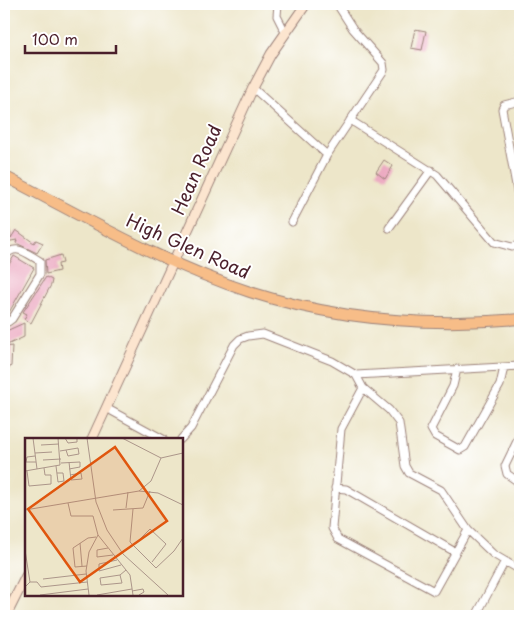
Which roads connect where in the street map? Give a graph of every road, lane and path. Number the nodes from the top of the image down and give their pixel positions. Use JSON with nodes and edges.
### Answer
{"nodes":[{"id":1,"x":278,"y":4,"type":"edge"},
{"id":2,"x":306,"y":4,"type":"edge"},
{"id":3,"x":337,"y":4,"type":"edge"},
{"id":4,"x":285,"y":32,"type":"junction"},
{"id":5,"x":252,"y":88,"type":"junction"},
{"id":6,"x":520,"y":101,"type":"edge"},
{"id":7,"x":350,"y":120,"type":"junction"},
{"id":8,"x":327,"y":155,"type":"junction"},
{"id":9,"x":431,"y":170,"type":"junction"},
{"id":10,"x":4,"y":176,"type":"edge"},
{"id":11,"x":520,"y":207,"type":"edge"},
{"id":12,"x":292,"y":222,"type":"dead end"},
{"id":13,"x":389,"y":228,"type":"dead end"},
{"id":14,"x":520,"y":245,"type":"edge"},
{"id":15,"x":4,"y":257,"type":"edge"},
{"id":16,"x":174,"y":262,"type":"junction"},
{"id":17,"x":520,"y":319,"type":"edge"},
{"id":18,"x":4,"y":320,"type":"edge"},
{"id":19,"x":520,"y":366,"type":"edge"},
{"id":20,"x":504,"y":367,"type":"junction"},
{"id":21,"x":457,"y":369,"type":"junction"},
{"id":22,"x":356,"y":375,"type":"junction"},
{"id":23,"x":363,"y":388,"type":"junction"},
{"id":24,"x":106,"y":408,"type":"junction"},
{"id":25,"x":520,"y":434,"type":"edge"},
{"id":26,"x":92,"y":438,"type":"edge"},
{"id":27,"x":160,"y":438,"type":"edge"},
{"id":28,"x":182,"y":438,"type":"edge"},
{"id":29,"x":520,"y":483,"type":"edge"},
{"id":30,"x":335,"y":488,"type":"junction"},
{"id":31,"x":468,"y":530,"type":"junction"},
{"id":32,"x":455,"y":552,"type":"junction"},
{"id":33,"x":505,"y":561,"type":"junction"},
{"id":34,"x":520,"y":570,"type":"edge"},
{"id":35,"x":25,"y":578,"type":"edge"},
{"id":36,"x":6,"y":616,"type":"edge"},
{"id":37,"x":476,"y":616,"type":"edge"}],
"edges":[{"from":1,"to":4,"type":"street"},
{"from":2,"to":4,"type":"street","name":"Hean Road"},
{"from":3,"to":7,"type":"street"},
{"from":4,"to":5,"type":"street","name":"Hean Road"},
{"from":5,"to":8,"type":"street"},
{"from":5,"to":16,"type":"street","name":"Hean Road"},
{"from":6,"to":11,"type":"street"},
{"from":7,"to":8,"type":"street"},
{"from":7,"to":9,"type":"street"},
{"from":8,"to":12,"type":"street"},
{"from":9,"to":13,"type":"street"},
{"from":9,"to":14,"type":"street"},
{"from":10,"to":16,"type":"main road","name":"High Glen Road"},
{"from":15,"to":18,"type":"street"},
{"from":16,"to":17,"type":"main road","name":"High Glen Road"},
{"from":16,"to":24,"type":"street","name":"Hean Road"},
{"from":19,"to":20,"type":"street"},
{"from":20,"to":21,"type":"street"},
{"from":20,"to":21,"type":"street"},
{"from":21,"to":22,"type":"street"},
{"from":22,"to":23,"type":"street"},
{"from":22,"to":28,"type":"street"},
{"from":23,"to":30,"type":"street"},
{"from":23,"to":31,"type":"street"},
{"from":24,"to":26,"type":"street","name":"Hean Road"},
{"from":24,"to":27,"type":"street"},
{"from":25,"to":29,"type":"street"},
{"from":30,"to":32,"type":"street"},
{"from":30,"to":32,"type":"street"},
{"from":31,"to":32,"type":"street"},
{"from":31,"to":33,"type":"street"},
{"from":33,"to":34,"type":"street"},
{"from":33,"to":37,"type":"street"},
{"from":35,"to":36,"type":"street"}]}
